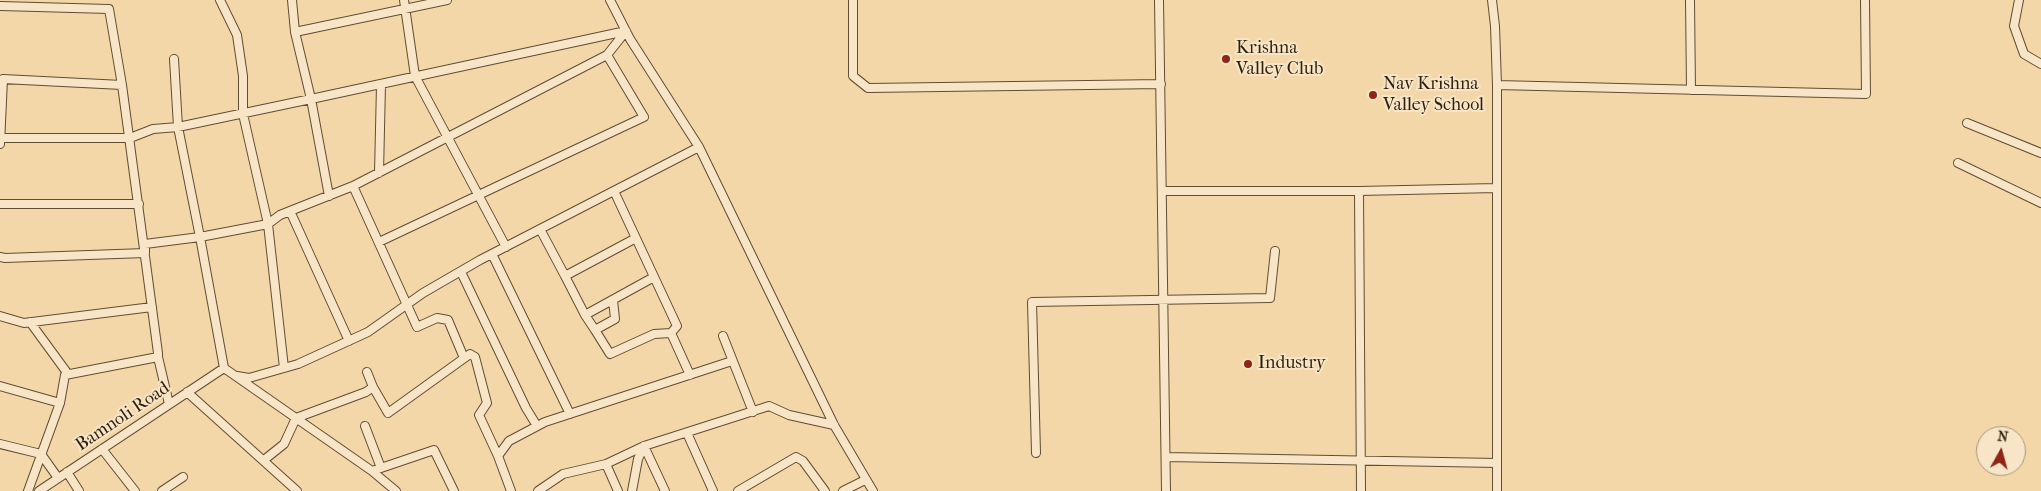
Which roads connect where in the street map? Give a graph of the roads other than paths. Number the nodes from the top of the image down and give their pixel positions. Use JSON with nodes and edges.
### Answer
{"nodes":[{"id":1,"x":108,"y":0,"type":"edge"},
{"id":2,"x":220,"y":0,"type":"edge"},
{"id":3,"x":292,"y":0,"type":"edge"},
{"id":4,"x":404,"y":0,"type":"edge"},
{"id":5,"x":447,"y":0,"type":"edge"},
{"id":6,"x":610,"y":0,"type":"edge"},
{"id":7,"x":853,"y":0,"type":"edge"},
{"id":8,"x":1159,"y":0,"type":"edge"},
{"id":9,"x":1492,"y":0,"type":"edge"},
{"id":10,"x":1690,"y":0,"type":"edge"},
{"id":11,"x":1865,"y":0,"type":"edge"},
{"id":12,"x":2019,"y":0,"type":"edge"},
{"id":13,"x":0,"y":6,"type":"edge"},
{"id":14,"x":109,"y":9,"type":"junction"},
{"id":15,"x":406,"y":9,"type":"junction"},
{"id":16,"x":626,"y":31,"type":"junction"},
{"id":17,"x":295,"y":32,"type":"junction"},
{"id":18,"x":608,"y":55,"type":"junction"},
{"id":19,"x":174,"y":60,"type":"dead end"},
{"id":20,"x":2041,"y":64,"type":"edge"},
{"id":21,"x":415,"y":76,"type":"junction"},
{"id":22,"x":1,"y":79,"type":"edge"},
{"id":23,"x":1161,"y":84,"type":"junction"},
{"id":24,"x":122,"y":85,"type":"junction"},
{"id":25,"x":381,"y":85,"type":"junction"},
{"id":26,"x":1497,"y":85,"type":"junction"},
{"id":27,"x":1691,"y":90,"type":"junction"},
{"id":28,"x":311,"y":99,"type":"junction"},
{"id":29,"x":243,"y":114,"type":"junction"},
{"id":30,"x":1967,"y":123,"type":"dead end"},
{"id":31,"x":178,"y":128,"type":"junction"},
{"id":32,"x":0,"y":138,"type":"edge"},
{"id":33,"x":130,"y":138,"type":"junction"},
{"id":34,"x":447,"y":138,"type":"junction"},
{"id":35,"x":0,"y":144,"type":"edge"},
{"id":36,"x":699,"y":147,"type":"junction"},
{"id":37,"x":2041,"y":153,"type":"edge"},
{"id":38,"x":1958,"y":163,"type":"dead end"},
{"id":39,"x":380,"y":173,"type":"junction"},
{"id":40,"x":354,"y":186,"type":"junction"},
{"id":41,"x":1496,"y":188,"type":"junction"},
{"id":42,"x":614,"y":191,"type":"junction"},
{"id":43,"x":1163,"y":191,"type":"junction"},
{"id":44,"x":1360,"y":191,"type":"junction"},
{"id":45,"x":329,"y":196,"type":"junction"},
{"id":46,"x":479,"y":196,"type":"junction"},
{"id":47,"x":2041,"y":203,"type":"edge"},
{"id":48,"x":0,"y":204,"type":"edge"},
{"id":49,"x":138,"y":204,"type":"junction"},
{"id":50,"x":290,"y":211,"type":"junction"},
{"id":51,"x":268,"y":224,"type":"junction"},
{"id":52,"x":540,"y":229,"type":"junction"},
{"id":53,"x":200,"y":237,"type":"junction"},
{"id":54,"x":636,"y":238,"type":"junction"},
{"id":55,"x":379,"y":242,"type":"junction"},
{"id":56,"x":506,"y":247,"type":"junction"},
{"id":57,"x":1275,"y":251,"type":"dead end"},
{"id":58,"x":145,"y":253,"type":"junction"},
{"id":59,"x":492,"y":254,"type":"junction"},
{"id":60,"x":0,"y":257,"type":"edge"},
{"id":61,"x":461,"y":272,"type":"junction"},
{"id":62,"x":565,"y":276,"type":"junction"},
{"id":63,"x":654,"y":277,"type":"junction"},
{"id":64,"x":613,"y":300,"type":"junction"},
{"id":65,"x":1164,"y":300,"type":"junction"},
{"id":66,"x":407,"y":305,"type":"junction"},
{"id":67,"x":152,"y":307,"type":"junction"},
{"id":68,"x":585,"y":315,"type":"junction"},
{"id":69,"x":0,"y":316,"type":"edge"},
{"id":70,"x":30,"y":322,"type":"junction"},
{"id":71,"x":595,"y":330,"type":"junction"},
{"id":72,"x":671,"y":333,"type":"junction"},
{"id":73,"x":722,"y":336,"type":"dead end"},
{"id":74,"x":349,"y":340,"type":"junction"},
{"id":75,"x":158,"y":357,"type":"junction"},
{"id":76,"x":464,"y":358,"type":"junction"},
{"id":77,"x":732,"y":361,"type":"junction"},
{"id":78,"x":224,"y":368,"type":"junction"},
{"id":79,"x":284,"y":368,"type":"junction"},
{"id":80,"x":367,"y":372,"type":"dead end"},
{"id":81,"x":68,"y":374,"type":"junction"},
{"id":82,"x":690,"y":375,"type":"junction"},
{"id":83,"x":235,"y":376,"type":"junction"},
{"id":84,"x":0,"y":386,"type":"edge"},
{"id":85,"x":373,"y":387,"type":"junction"},
{"id":86,"x":186,"y":392,"type":"junction"},
{"id":87,"x":60,"y":403,"type":"junction"},
{"id":88,"x":169,"y":404,"type":"junction"},
{"id":89,"x":752,"y":412,"type":"junction"},
{"id":90,"x":570,"y":414,"type":"junction"},
{"id":91,"x":296,"y":418,"type":"junction"},
{"id":92,"x":834,"y":425,"type":"junction"},
{"id":93,"x":365,"y":426,"type":"dead end"},
{"id":94,"x":537,"y":426,"type":"junction"},
{"id":95,"x":688,"y":433,"type":"junction"},
{"id":96,"x":0,"y":444,"type":"edge"},
{"id":97,"x":644,"y":446,"type":"junction"},
{"id":98,"x":102,"y":449,"type":"junction"},
{"id":99,"x":1036,"y":453,"type":"dead end"},
{"id":100,"x":42,"y":454,"type":"junction"},
{"id":101,"x":498,"y":456,"type":"junction"},
{"id":102,"x":1166,"y":457,"type":"junction"},
{"id":103,"x":264,"y":460,"type":"junction"},
{"id":104,"x":1361,"y":462,"type":"junction"},
{"id":105,"x":1497,"y":463,"type":"junction"},
{"id":106,"x":606,"y":464,"type":"junction"},
{"id":107,"x":381,"y":468,"type":"junction"},
{"id":108,"x":372,"y":471,"type":"junction"},
{"id":109,"x":67,"y":472,"type":"junction"},
{"id":110,"x":183,"y":477,"type":"dead end"},
{"id":111,"x":58,"y":478,"type":"junction"},
{"id":112,"x":865,"y":480,"type":"junction"},
{"id":113,"x":28,"y":491,"type":"edge"},
{"id":114,"x":39,"y":491,"type":"edge"},
{"id":115,"x":79,"y":491,"type":"edge"},
{"id":116,"x":135,"y":491,"type":"edge"},
{"id":117,"x":162,"y":491,"type":"edge"},
{"id":118,"x":297,"y":491,"type":"edge"},
{"id":119,"x":396,"y":491,"type":"edge"},
{"id":120,"x":454,"y":491,"type":"edge"},
{"id":121,"x":511,"y":491,"type":"edge"},
{"id":122,"x":538,"y":491,"type":"edge"},
{"id":123,"x":618,"y":491,"type":"edge"},
{"id":124,"x":632,"y":491,"type":"edge"},
{"id":125,"x":665,"y":491,"type":"edge"},
{"id":126,"x":713,"y":491,"type":"edge"},
{"id":127,"x":738,"y":491,"type":"edge"},
{"id":128,"x":825,"y":491,"type":"edge"},
{"id":129,"x":844,"y":491,"type":"edge"},
{"id":130,"x":873,"y":491,"type":"edge"},
{"id":131,"x":1166,"y":491,"type":"edge"},
{"id":132,"x":1361,"y":491,"type":"edge"},
{"id":133,"x":1497,"y":491,"type":"edge"}],
"edges":[{"from":1,"to":14,"type":"street"},
{"from":2,"to":29,"type":"street"},
{"from":3,"to":17,"type":"street"},
{"from":4,"to":15,"type":"street"},
{"from":5,"to":15,"type":"street"},
{"from":6,"to":16,"type":"street"},
{"from":7,"to":23,"type":"street"},
{"from":8,"to":23,"type":"street"},
{"from":9,"to":26,"type":"street"},
{"from":10,"to":27,"type":"street"},
{"from":11,"to":27,"type":"street"},
{"from":12,"to":20,"type":"street"},
{"from":13,"to":14,"type":"street"},
{"from":14,"to":24,"type":"street"},
{"from":15,"to":17,"type":"street"},
{"from":15,"to":21,"type":"street"},
{"from":16,"to":18,"type":"street"},
{"from":16,"to":21,"type":"street"},
{"from":16,"to":36,"type":"street"},
{"from":17,"to":28,"type":"street"},
{"from":18,"to":34,"type":"street"},
{"from":18,"to":46,"type":"street"},
{"from":19,"to":31,"type":"street"},
{"from":21,"to":25,"type":"street"},
{"from":21,"to":34,"type":"street"},
{"from":22,"to":24,"type":"street"},
{"from":22,"to":32,"type":"street"},
{"from":23,"to":43,"type":"street"},
{"from":24,"to":33,"type":"street"},
{"from":25,"to":28,"type":"street"},
{"from":25,"to":39,"type":"street"},
{"from":26,"to":27,"type":"street"},
{"from":26,"to":41,"type":"street"},
{"from":28,"to":29,"type":"street"},
{"from":28,"to":45,"type":"street"},
{"from":29,"to":31,"type":"street"},
{"from":29,"to":51,"type":"street"},
{"from":30,"to":37,"type":"street"},
{"from":31,"to":33,"type":"street"},
{"from":31,"to":53,"type":"street"},
{"from":32,"to":33,"type":"street"},
{"from":32,"to":35,"type":"street"},
{"from":33,"to":49,"type":"street"},
{"from":34,"to":39,"type":"street"},
{"from":34,"to":46,"type":"street"},
{"from":36,"to":42,"type":"street"},
{"from":36,"to":92,"type":"street"},
{"from":38,"to":47,"type":"street"},
{"from":39,"to":40,"type":"street"},
{"from":40,"to":45,"type":"street"},
{"from":40,"to":55,"type":"street"},
{"from":41,"to":44,"type":"street"},
{"from":41,"to":105,"type":"street"},
{"from":42,"to":52,"type":"street"},
{"from":42,"to":54,"type":"street"},
{"from":43,"to":44,"type":"street"},
{"from":43,"to":65,"type":"street"},
{"from":44,"to":104,"type":"street"},
{"from":45,"to":50,"type":"street"},
{"from":46,"to":55,"type":"street"},
{"from":46,"to":56,"type":"street"},
{"from":48,"to":49,"type":"street"},
{"from":49,"to":58,"type":"street"},
{"from":50,"to":51,"type":"street"},
{"from":50,"to":74,"type":"street"},
{"from":51,"to":53,"type":"street"},
{"from":51,"to":79,"type":"street"},
{"from":52,"to":56,"type":"street"},
{"from":52,"to":62,"type":"street"},
{"from":53,"to":58,"type":"street"},
{"from":53,"to":78,"type":"street"},
{"from":54,"to":62,"type":"street"},
{"from":54,"to":63,"type":"street"},
{"from":55,"to":66,"type":"street"},
{"from":56,"to":59,"type":"street"},
{"from":57,"to":65,"type":"street"},
{"from":58,"to":60,"type":"street"},
{"from":58,"to":67,"type":"street"},
{"from":59,"to":61,"type":"street"},
{"from":59,"to":90,"type":"street"},
{"from":61,"to":66,"type":"street"},
{"from":61,"to":94,"type":"street"},
{"from":62,"to":68,"type":"street"},
{"from":63,"to":64,"type":"street"},
{"from":63,"to":72,"type":"street"},
{"from":64,"to":68,"type":"street"},
{"from":64,"to":71,"type":"street"},
{"from":65,"to":99,"type":"street"},
{"from":65,"to":102,"type":"street"},
{"from":66,"to":74,"type":"street"},
{"from":66,"to":76,"type":"street"},
{"from":67,"to":70,"type":"street"},
{"from":67,"to":75,"type":"street"},
{"from":68,"to":71,"type":"street"},
{"from":69,"to":70,"type":"street"},
{"from":70,"to":81,"type":"street"},
{"from":71,"to":72,"type":"street"},
{"from":72,"to":82,"type":"street"},
{"from":73,"to":77,"type":"street"},
{"from":74,"to":79,"type":"street"},
{"from":75,"to":81,"type":"street"},
{"from":75,"to":88,"type":"street"},
{"from":76,"to":85,"type":"street"},
{"from":76,"to":101,"type":"street"},
{"from":77,"to":82,"type":"street"},
{"from":77,"to":89,"type":"street"},
{"from":78,"to":83,"type":"street"},
{"from":78,"to":86,"type":"street","name":"Bamnoli Road"},
{"from":79,"to":83,"type":"street"},
{"from":80,"to":85,"type":"street"},
{"from":81,"to":87,"type":"street"},
{"from":82,"to":90,"type":"street"},
{"from":83,"to":91,"type":"street"},
{"from":84,"to":87,"type":"street"},
{"from":85,"to":91,"type":"street"},
{"from":86,"to":88,"type":"street","name":"Bamnoli Road"},
{"from":86,"to":103,"type":"street"},
{"from":87,"to":100,"type":"street"},
{"from":88,"to":98,"type":"street","name":"Bamnoli Road"},
{"from":89,"to":92,"type":"street"},
{"from":89,"to":95,"type":"street"},
{"from":90,"to":94,"type":"street"},
{"from":91,"to":103,"type":"street"},
{"from":91,"to":108,"type":"street"},
{"from":92,"to":112,"type":"street"},
{"from":93,"to":107,"type":"street"},
{"from":94,"to":101,"type":"street"},
{"from":95,"to":97,"type":"street"},
{"from":95,"to":126,"type":"street"},
{"from":96,"to":100,"type":"street"},
{"from":97,"to":106,"type":"street"},
{"from":97,"to":124,"type":"street"},
{"from":97,"to":125,"type":"street"},
{"from":98,"to":109,"type":"street","name":"Bamnoli Road"},
{"from":98,"to":116,"type":"street"},
{"from":100,"to":111,"type":"street"},
{"from":100,"to":113,"type":"street"},
{"from":101,"to":121,"type":"street"},
{"from":102,"to":104,"type":"street"},
{"from":102,"to":131,"type":"street"},
{"from":103,"to":118,"type":"street"},
{"from":104,"to":105,"type":"street"},
{"from":104,"to":132,"type":"street"},
{"from":105,"to":133,"type":"street"},
{"from":106,"to":122,"type":"street"},
{"from":106,"to":123,"type":"street"},
{"from":107,"to":108,"type":"street"},
{"from":107,"to":120,"type":"street"},
{"from":108,"to":119,"type":"street"},
{"from":109,"to":111,"type":"street","name":"Bamnoli Road"},
{"from":109,"to":115,"type":"street"},
{"from":110,"to":117,"type":"street"},
{"from":111,"to":114,"type":"street","name":"Bamnoli Road"},
{"from":112,"to":129,"type":"street"},
{"from":112,"to":130,"type":"street"},
{"from":127,"to":128,"type":"street"}]}
